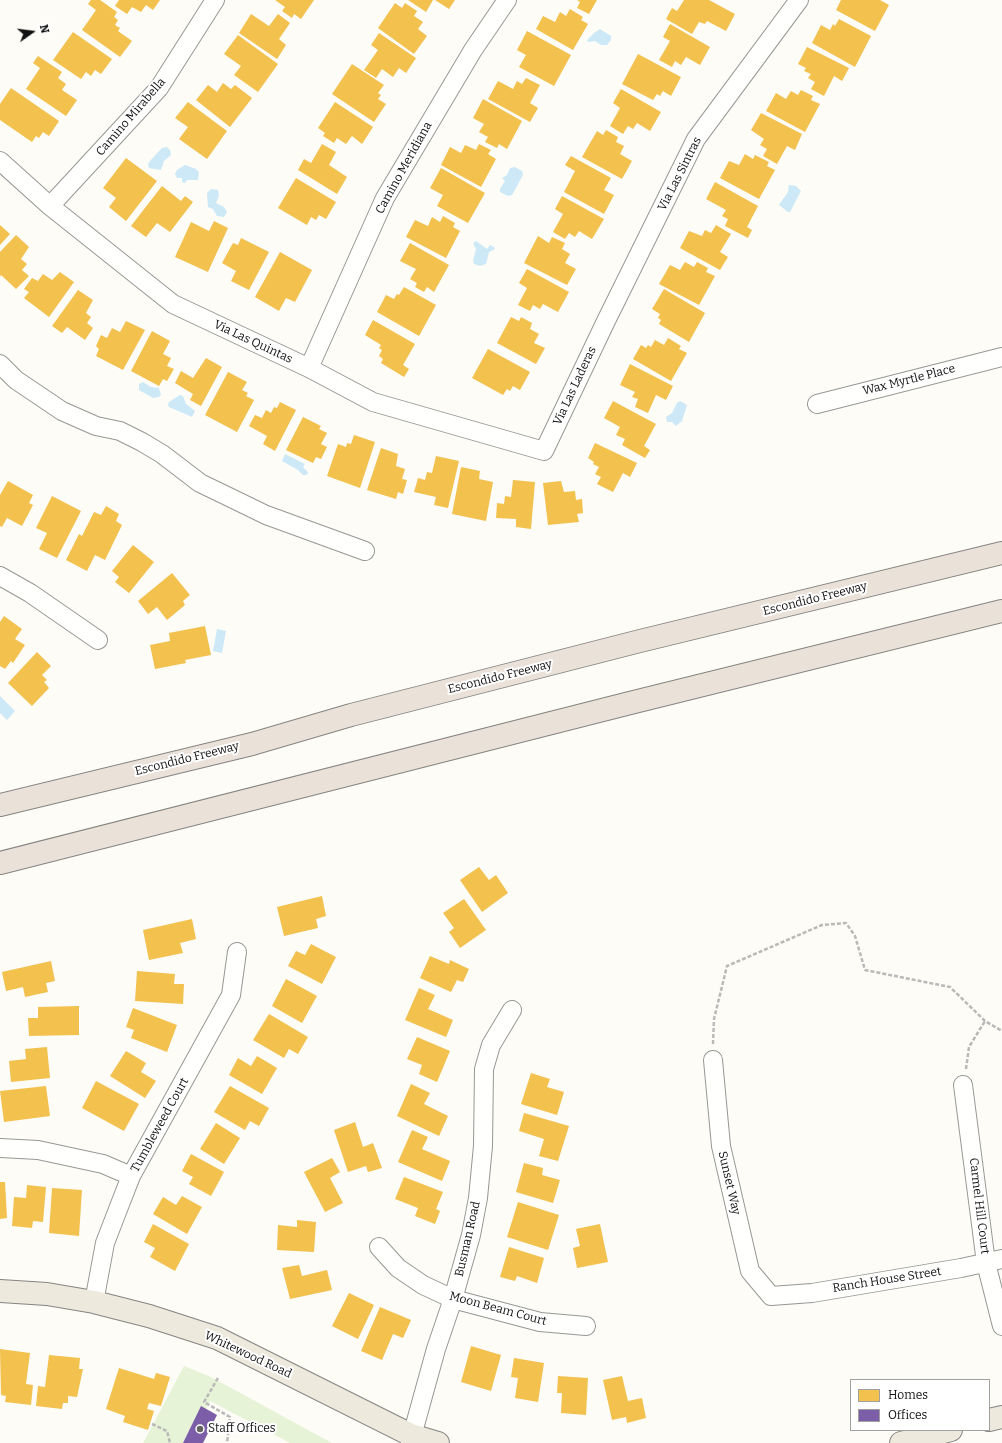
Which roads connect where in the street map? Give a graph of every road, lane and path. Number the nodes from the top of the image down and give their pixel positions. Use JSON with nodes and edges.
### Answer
{"nodes":[{"id":1,"x":215,"y":0,"type":"edge"},
{"id":2,"x":507,"y":0,"type":"edge"},
{"id":3,"x":799,"y":0,"type":"edge"},
{"id":4,"x":0,"y":161,"type":"edge"},
{"id":5,"x":50,"y":206,"type":"junction"},
{"id":6,"x":606,"y":321,"type":"joint"},
{"id":7,"x":1002,"y":357,"type":"edge"},
{"id":8,"x":0,"y":364,"type":"edge"},
{"id":9,"x":309,"y":368,"type":"junction"},
{"id":10,"x":817,"y":404,"type":"dead end"},
{"id":11,"x":544,"y":452,"type":"joint"},
{"id":12,"x":366,"y":552,"type":"dead end"},
{"id":13,"x":1002,"y":553,"type":"edge"},
{"id":14,"x":0,"y":576,"type":"edge"},
{"id":15,"x":1002,"y":611,"type":"edge"},
{"id":16,"x":98,"y":640,"type":"dead end"},
{"id":17,"x":0,"y":805,"type":"edge"},
{"id":18,"x":0,"y":863,"type":"edge"},
{"id":19,"x":237,"y":952,"type":"dead end"},
{"id":20,"x":512,"y":1010,"type":"dead end"},
{"id":21,"x":985,"y":1021,"type":"junction"},
{"id":22,"x":1002,"y":1031,"type":"edge"},
{"id":23,"x":713,"y":1060,"type":"joint"},
{"id":24,"x":964,"y":1085,"type":"joint"},
{"id":25,"x":0,"y":1148,"type":"edge"},
{"id":26,"x":131,"y":1176,"type":"junction"},
{"id":27,"x":379,"y":1247,"type":"dead end"},
{"id":28,"x":994,"y":1261,"type":"edge"},
{"id":29,"x":0,"y":1291,"type":"edge"},
{"id":30,"x":771,"y":1296,"type":"joint"},
{"id":31,"x":453,"y":1299,"type":"junction"},
{"id":32,"x":94,"y":1302,"type":"junction"},
{"id":33,"x":586,"y":1326,"type":"dead end"},
{"id":34,"x":1002,"y":1326,"type":"edge"},
{"id":35,"x":218,"y":1378,"type":"dead end"},
{"id":36,"x":1002,"y":1417,"type":"edge"},
{"id":37,"x":990,"y":1420,"type":"edge"},
{"id":38,"x":152,"y":1424,"type":"dead end"},
{"id":39,"x":947,"y":1431,"type":"edge"},
{"id":40,"x":410,"y":1439,"type":"edge"},
{"id":41,"x":170,"y":1443,"type":"edge"},
{"id":42,"x":227,"y":1443,"type":"edge"},
{"id":43,"x":438,"y":1443,"type":"edge"},
{"id":44,"x":901,"y":1443,"type":"edge"}],
"edges":[{"from":1,"to":5,"type":"street","name":"Camino Mirabella"},
{"from":2,"to":9,"type":"street","name":"Camino Meridiana"},
{"from":3,"to":6,"type":"street","name":"Via Las Sintras"},
{"from":4,"to":5,"type":"street","name":"Via Las Quintas"},
{"from":5,"to":9,"type":"street","name":"Via Las Quintas"},
{"from":6,"to":11,"type":"street","name":"Via Las Laderas"},
{"from":7,"to":10,"type":"street","name":"Wax Myrtle Place"},
{"from":8,"to":12,"type":"street"},
{"from":9,"to":11,"type":"street","name":"Via Las Quintas"},
{"from":13,"to":17,"type":"highway","name":"Escondido Freeway"},
{"from":14,"to":16,"type":"street"},
{"from":15,"to":18,"type":"highway"},
{"from":19,"to":26,"type":"street","name":"Tumbleweed Court"},
{"from":20,"to":31,"type":"street","name":"Busman Road"},
{"from":21,"to":22,"type":"path"},
{"from":21,"to":23,"type":"path"},
{"from":21,"to":24,"type":"path"},
{"from":23,"to":30,"type":"street","name":"Sunset Way"},
{"from":24,"to":28,"type":"street","name":"Carmel Hill Court"},
{"from":25,"to":26,"type":"street"},
{"from":26,"to":32,"type":"street","name":"Tumbleweed Court"},
{"from":27,"to":31,"type":"street","name":"Moon Beam Court"},
{"from":28,"to":30,"type":"street","name":"Ranch House Street"},
{"from":28,"to":34,"type":"street","name":"Carmel Hill Court"},
{"from":29,"to":32,"type":"main road","name":"Whitewood Road"},
{"from":31,"to":33,"type":"street","name":"Moon Beam Court"},
{"from":31,"to":40,"type":"street","name":"Busman Road"},
{"from":32,"to":40,"type":"main road","name":"Whitewood Road"},
{"from":35,"to":42,"type":"path"},
{"from":36,"to":37,"type":"main road"},
{"from":38,"to":41,"type":"path"},
{"from":39,"to":44,"type":"main road"},
{"from":40,"to":43,"type":"main road","name":"Whitewood Road"}]}
